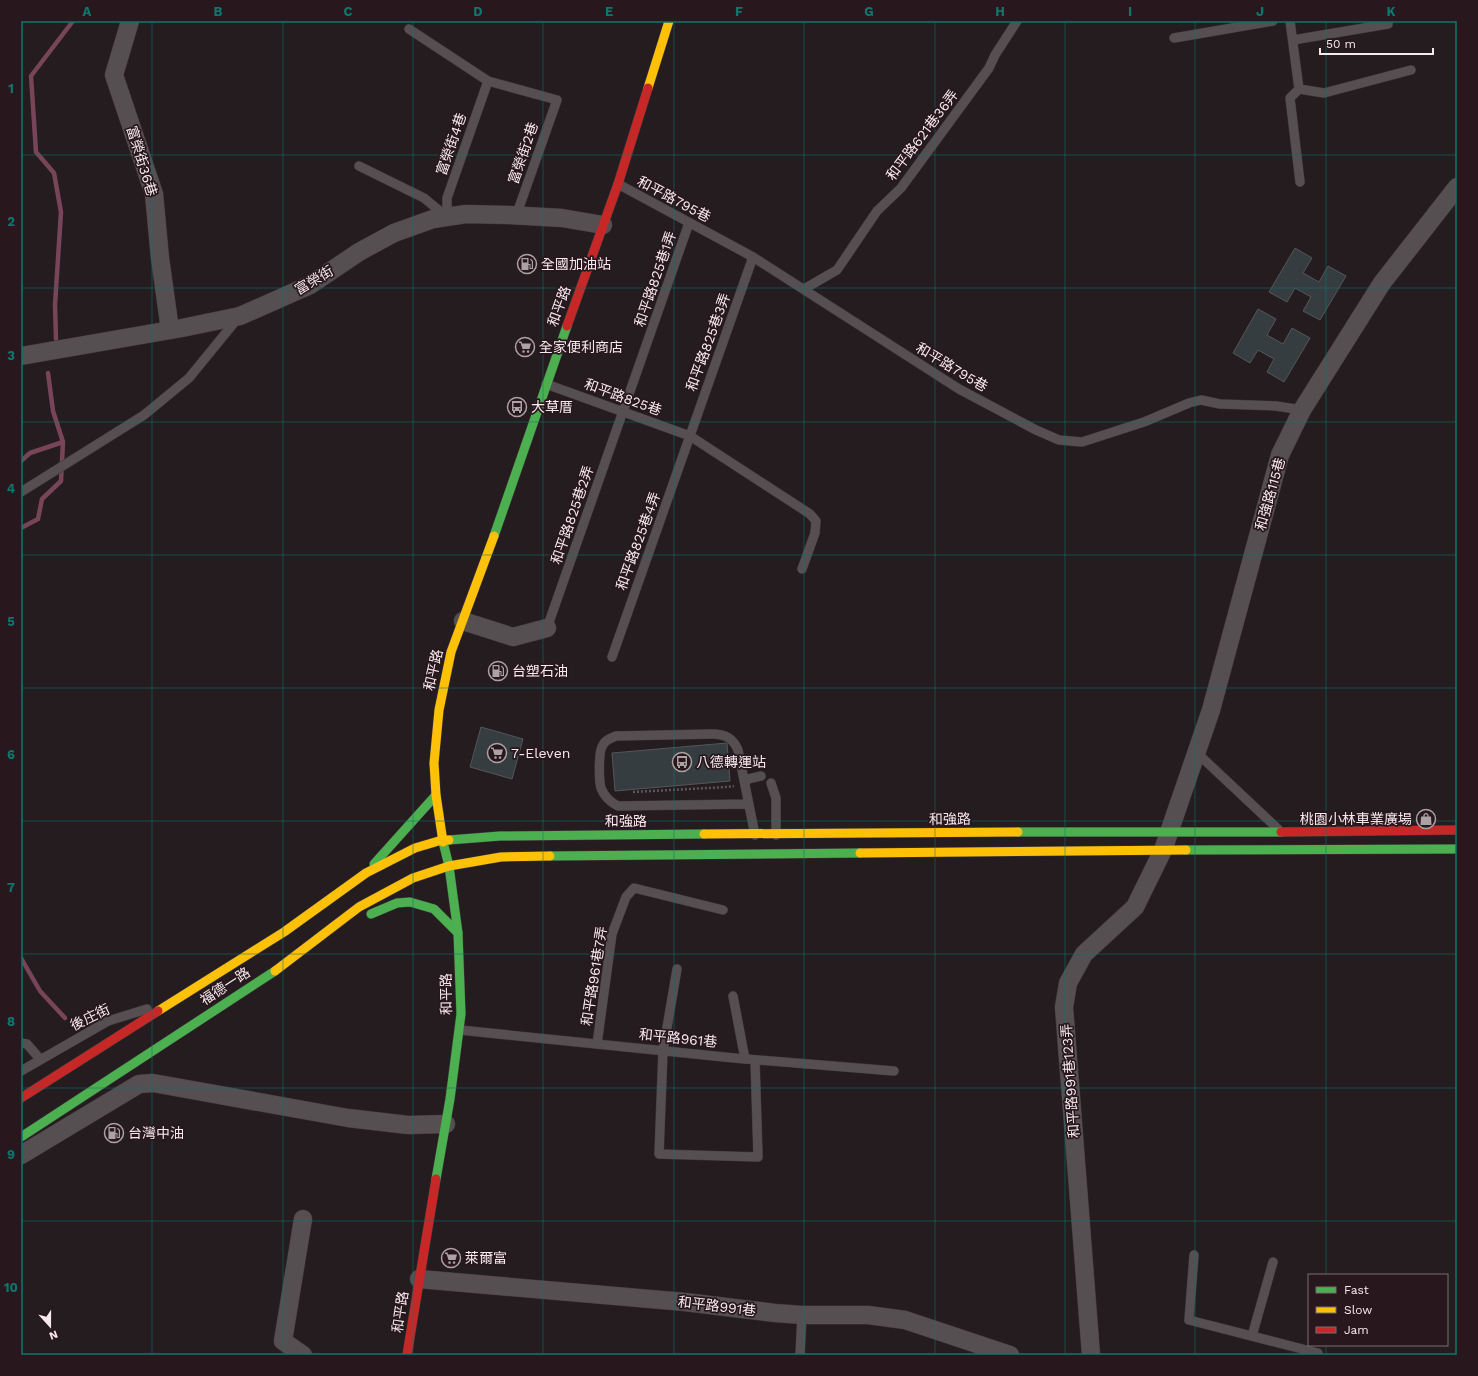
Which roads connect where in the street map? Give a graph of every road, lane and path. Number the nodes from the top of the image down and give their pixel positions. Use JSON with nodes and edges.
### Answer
{"nodes":[{"id":1,"x":130,"y":21,"type":"edge"},
{"id":2,"x":669,"y":21,"type":"edge"},
{"id":3,"x":1017,"y":21,"type":"edge"},
{"id":4,"x":1273,"y":21,"type":"edge"},
{"id":5,"x":1290,"y":21,"type":"edge"},
{"id":6,"x":1388,"y":21,"type":"edge"},
{"id":7,"x":409,"y":29,"type":"dead end"},
{"id":8,"x":1174,"y":38,"type":"dead end"},
{"id":9,"x":1292,"y":40,"type":"junction"},
{"id":10,"x":1411,"y":70,"type":"dead end"},
{"id":11,"x":488,"y":81,"type":"junction"},
{"id":12,"x":1299,"y":89,"type":"junction"},
{"id":13,"x":359,"y":166,"type":"dead end"},
{"id":14,"x":1300,"y":182,"type":"dead end"},
{"id":15,"x":618,"y":184,"type":"junction"},
{"id":16,"x":1457,"y":187,"type":"edge"},
{"id":17,"x":516,"y":216,"type":"junction"},
{"id":18,"x":447,"y":217,"type":"junction"},
{"id":19,"x":689,"y":223,"type":"junction"},
{"id":20,"x":603,"y":225,"type":"junction"},
{"id":21,"x":753,"y":257,"type":"junction"},
{"id":22,"x":804,"y":289,"type":"junction"},
{"id":23,"x":240,"y":316,"type":"junction"},
{"id":24,"x":170,"y":330,"type":"junction"},
{"id":25,"x":21,"y":356,"type":"edge"},
{"id":26,"x":546,"y":384,"type":"junction"},
{"id":27,"x":1302,"y":410,"type":"junction"},
{"id":28,"x":623,"y":412,"type":"junction"},
{"id":29,"x":690,"y":436,"type":"junction"},
{"id":30,"x":21,"y":492,"type":"edge"},
{"id":31,"x":802,"y":570,"type":"dead end"},
{"id":32,"x":463,"y":621,"type":"junction"},
{"id":33,"x":547,"y":628,"type":"joint"},
{"id":34,"x":612,"y":657,"type":"dead end"},
{"id":35,"x":1196,"y":752,"type":"junction"},
{"id":36,"x":761,"y":776,"type":"dead end"},
{"id":37,"x":745,"y":783,"type":"junction"},
{"id":38,"x":771,"y":784,"type":"dead end"},
{"id":39,"x":436,"y":795,"type":"junction"},
{"id":40,"x":749,"y":804,"type":"junction"},
{"id":41,"x":1457,"y":830,"type":"edge"},
{"id":42,"x":1282,"y":832,"type":"junction"},
{"id":43,"x":442,"y":840,"type":"junction"},
{"id":44,"x":1166,"y":841,"type":"junction"},
{"id":45,"x":755,"y":844,"type":"junction"},
{"id":46,"x":776,"y":844,"type":"junction"},
{"id":47,"x":1457,"y":849,"type":"edge"},
{"id":48,"x":449,"y":866,"type":"junction"},
{"id":49,"x":366,"y":873,"type":"junction"},
{"id":50,"x":723,"y":910,"type":"dead end"},
{"id":51,"x":362,"y":919,"type":"dead end"},
{"id":52,"x":349,"y":926,"type":"dead end"},
{"id":53,"x":458,"y":933,"type":"junction"},
{"id":54,"x":277,"y":969,"type":"junction"},
{"id":55,"x":677,"y":969,"type":"dead end"},
{"id":56,"x":733,"y":996,"type":"dead end"},
{"id":57,"x":177,"y":1000,"type":"junction"},
{"id":58,"x":460,"y":1030,"type":"junction"},
{"id":59,"x":21,"y":1043,"type":"edge"},
{"id":60,"x":597,"y":1044,"type":"junction"},
{"id":61,"x":663,"y":1051,"type":"junction"},
{"id":62,"x":40,"y":1059,"type":"junction"},
{"id":63,"x":745,"y":1059,"type":"junction"},
{"id":64,"x":755,"y":1060,"type":"junction"},
{"id":65,"x":21,"y":1071,"type":"edge"},
{"id":66,"x":894,"y":1071,"type":"dead end"},
{"id":67,"x":21,"y":1098,"type":"edge"},
{"id":68,"x":446,"y":1124,"type":"junction"},
{"id":69,"x":21,"y":1137,"type":"edge"},
{"id":70,"x":21,"y":1155,"type":"edge"},
{"id":71,"x":303,"y":1219,"type":"dead end"},
{"id":72,"x":1194,"y":1255,"type":"dead end"},
{"id":73,"x":1273,"y":1262,"type":"dead end"},
{"id":74,"x":419,"y":1279,"type":"junction"},
{"id":75,"x":802,"y":1315,"type":"junction"},
{"id":76,"x":1252,"y":1336,"type":"junction"},
{"id":77,"x":303,"y":1355,"type":"edge"},
{"id":78,"x":407,"y":1355,"type":"edge"},
{"id":79,"x":800,"y":1355,"type":"edge"},
{"id":80,"x":1010,"y":1355,"type":"edge"},
{"id":81,"x":1091,"y":1355,"type":"edge"},
{"id":82,"x":1317,"y":1355,"type":"edge"}],
"edges":[{"from":1,"to":24,"type":"street","name":"富榮街36巷"},
{"from":2,"to":15,"type":"street","name":"和平路"},
{"from":3,"to":22,"type":"lane","name":"和平路621巷36弄"},
{"from":4,"to":8,"type":"lane"},
{"from":5,"to":9,"type":"lane"},
{"from":6,"to":9,"type":"lane"},
{"from":7,"to":11,"type":"lane"},
{"from":9,"to":12,"type":"lane"},
{"from":10,"to":12,"type":"lane"},
{"from":11,"to":17,"type":"lane","name":"富榮街2巷"},
{"from":11,"to":18,"type":"lane","name":"富榮街4巷"},
{"from":12,"to":14,"type":"lane"},
{"from":13,"to":18,"type":"lane"},
{"from":15,"to":19,"type":"lane","name":"和平路795巷"},
{"from":15,"to":20,"type":"street","name":"和平路"},
{"from":16,"to":27,"type":"street","name":"和強路115巷"},
{"from":17,"to":18,"type":"street","name":"富榮街"},
{"from":17,"to":20,"type":"street","name":"富榮街"},
{"from":18,"to":23,"type":"street","name":"富榮街"},
{"from":19,"to":21,"type":"lane","name":"和平路795巷"},
{"from":19,"to":28,"type":"lane","name":"和平路825巷1弄"},
{"from":20,"to":26,"type":"street","name":"和平路"},
{"from":21,"to":22,"type":"lane","name":"和平路795巷"},
{"from":21,"to":29,"type":"lane","name":"和平路825巷3弄"},
{"from":22,"to":27,"type":"lane","name":"和平路795巷"},
{"from":23,"to":24,"type":"street","name":"富榮街"},
{"from":23,"to":30,"type":"lane"},
{"from":24,"to":25,"type":"street","name":"富榮街"},
{"from":26,"to":28,"type":"lane","name":"和平路825巷"},
{"from":26,"to":32,"type":"street","name":"和平路"},
{"from":27,"to":35,"type":"street","name":"和強路115巷"},
{"from":28,"to":29,"type":"lane","name":"和平路825巷"},
{"from":28,"to":33,"type":"lane","name":"和平路825巷2弄"},
{"from":29,"to":31,"type":"lane","name":"和平路825巷"},
{"from":29,"to":34,"type":"lane","name":"和平路825巷4弄"},
{"from":32,"to":33,"type":"street"},
{"from":32,"to":39,"type":"street","name":"和平路"},
{"from":35,"to":42,"type":"lane"},
{"from":35,"to":44,"type":"street","name":"和強路115巷"},
{"from":36,"to":37,"type":"lane"},
{"from":37,"to":40,"type":"lane"},
{"from":37,"to":40,"type":"lane"},
{"from":38,"to":46,"type":"lane"},
{"from":39,"to":43,"type":"street","name":"和平路"},
{"from":39,"to":49,"type":"street"},
{"from":40,"to":45,"type":"lane"},
{"from":41,"to":42,"type":"street","name":"和強路"},
{"from":42,"to":44,"type":"street","name":"和強路"},
{"from":43,"to":45,"type":"street","name":"和強路"},
{"from":43,"to":48,"type":"street","name":"和平路"},
{"from":43,"to":49,"type":"street","name":"福德一路"},
{"from":44,"to":46,"type":"street","name":"和強路"},
{"from":44,"to":46,"type":"street","name":"和強路"},
{"from":44,"to":47,"type":"street","name":"和強路"},
{"from":44,"to":81,"type":"street","name":"和平路991巷123弄"},
{"from":45,"to":46,"type":"street","name":"和強路"},
{"from":45,"to":46,"type":"street","name":"和強路"},
{"from":45,"to":48,"type":"street","name":"和強路"},
{"from":48,"to":53,"type":"street","name":"和平路"},
{"from":48,"to":54,"type":"street","name":"福德一路"},
{"from":49,"to":57,"type":"street","name":"福德一路"},
{"from":50,"to":60,"type":"lane","name":"和平路961巷7弄"},
{"from":51,"to":53,"type":"street"},
{"from":52,"to":54,"type":"street"},
{"from":53,"to":58,"type":"street","name":"和平路"},
{"from":54,"to":69,"type":"street","name":"福德一路"},
{"from":55,"to":61,"type":"lane"},
{"from":56,"to":63,"type":"lane"},
{"from":57,"to":62,"type":"lane","name":"後庄街"},
{"from":57,"to":67,"type":"street","name":"福德一路"},
{"from":58,"to":60,"type":"lane","name":"和平路961巷"},
{"from":58,"to":68,"type":"street","name":"和平路"},
{"from":59,"to":62,"type":"lane"},
{"from":60,"to":61,"type":"lane","name":"和平路961巷"},
{"from":61,"to":63,"type":"lane","name":"和平路961巷"},
{"from":61,"to":64,"type":"lane"},
{"from":62,"to":65,"type":"lane","name":"後庄街"},
{"from":63,"to":64,"type":"lane","name":"和平路961巷"},
{"from":64,"to":66,"type":"lane","name":"和平路961巷"},
{"from":68,"to":70,"type":"street"},
{"from":68,"to":74,"type":"street","name":"和平路"},
{"from":71,"to":77,"type":"street"},
{"from":72,"to":76,"type":"lane"},
{"from":73,"to":76,"type":"lane"},
{"from":74,"to":75,"type":"street","name":"和平路991巷"},
{"from":74,"to":78,"type":"street","name":"和平路"},
{"from":75,"to":79,"type":"lane"},
{"from":75,"to":80,"type":"street","name":"和平路991巷"},
{"from":76,"to":82,"type":"lane"}]}
